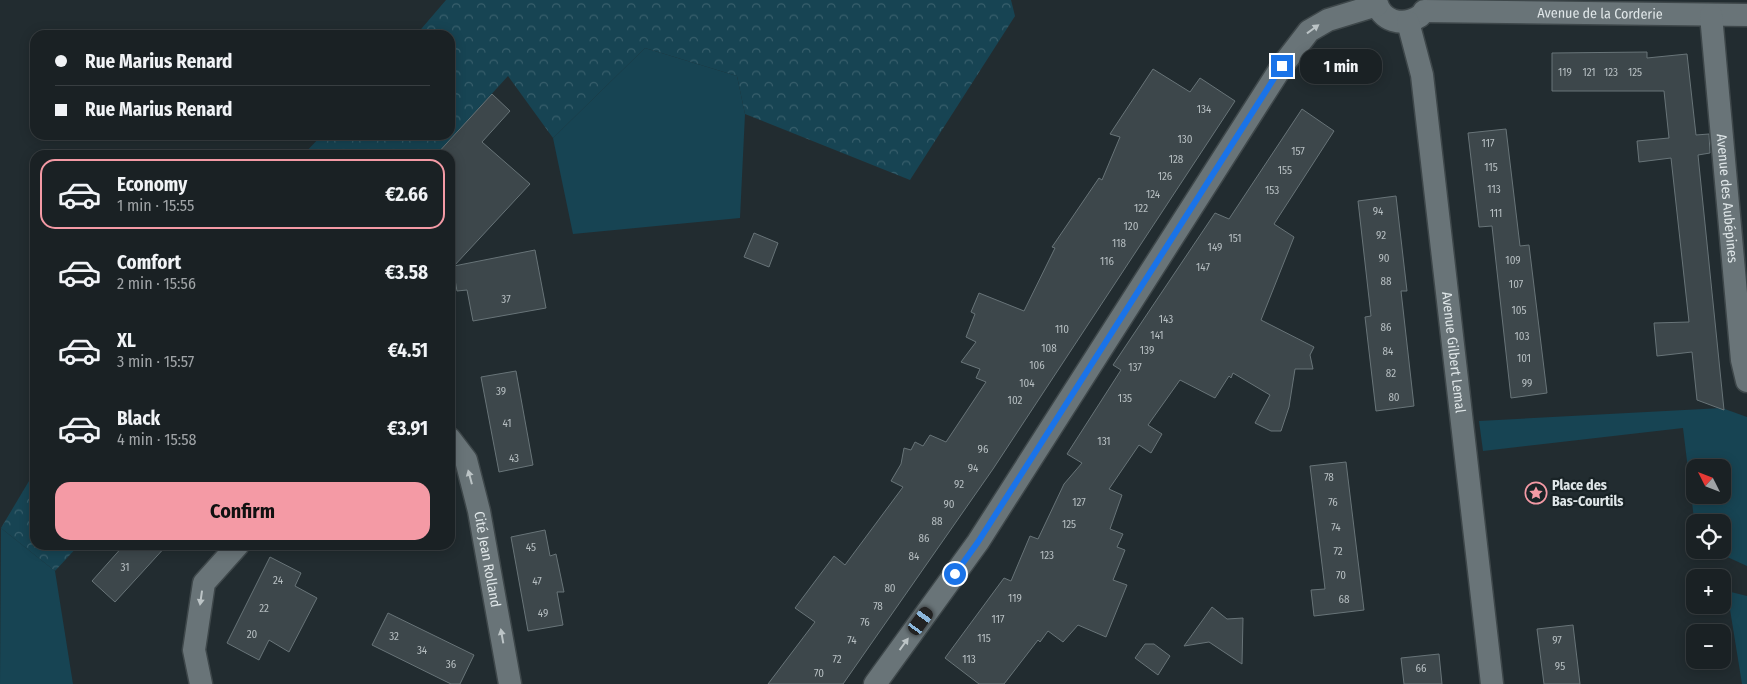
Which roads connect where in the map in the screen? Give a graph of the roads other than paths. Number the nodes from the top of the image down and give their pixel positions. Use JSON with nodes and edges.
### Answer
{"nodes":[{"id":1,"x":1376,"y":2,"type":"edge"},
{"id":2,"x":1420,"y":11,"type":"edge"},
{"id":3,"x":1711,"y":15,"type":"junction"},
{"id":4,"x":1747,"y":15,"type":"edge"},
{"id":5,"x":1747,"y":381,"type":"edge"},
{"id":6,"x":455,"y":446,"type":"edge"},
{"id":7,"x":234,"y":550,"type":"edge"},
{"id":8,"x":200,"y":684,"type":"edge"},
{"id":9,"x":510,"y":684,"type":"edge"},
{"id":10,"x":875,"y":684,"type":"edge"},
{"id":11,"x":1492,"y":684,"type":"edge"}],
"edges":[{"from":1,"to":2,"type":"street","name":"Avenue de la Corderie"},
{"from":10,"to":1,"type":"street","one_way":true},
{"from":2,"to":3,"type":"street","name":"Avenue de la Corderie"},
{"from":2,"to":11,"type":"street","name":"Avenue Gilbert Lemal"},
{"from":3,"to":4,"type":"street","name":"Avenue de la Corderie"},
{"from":3,"to":5,"type":"street","name":"Avenue des Aubépines"},
{"from":9,"to":6,"type":"street","name":"Cité Jean Rolland","one_way":true},
{"from":7,"to":8,"type":"street","one_way":true}]}
